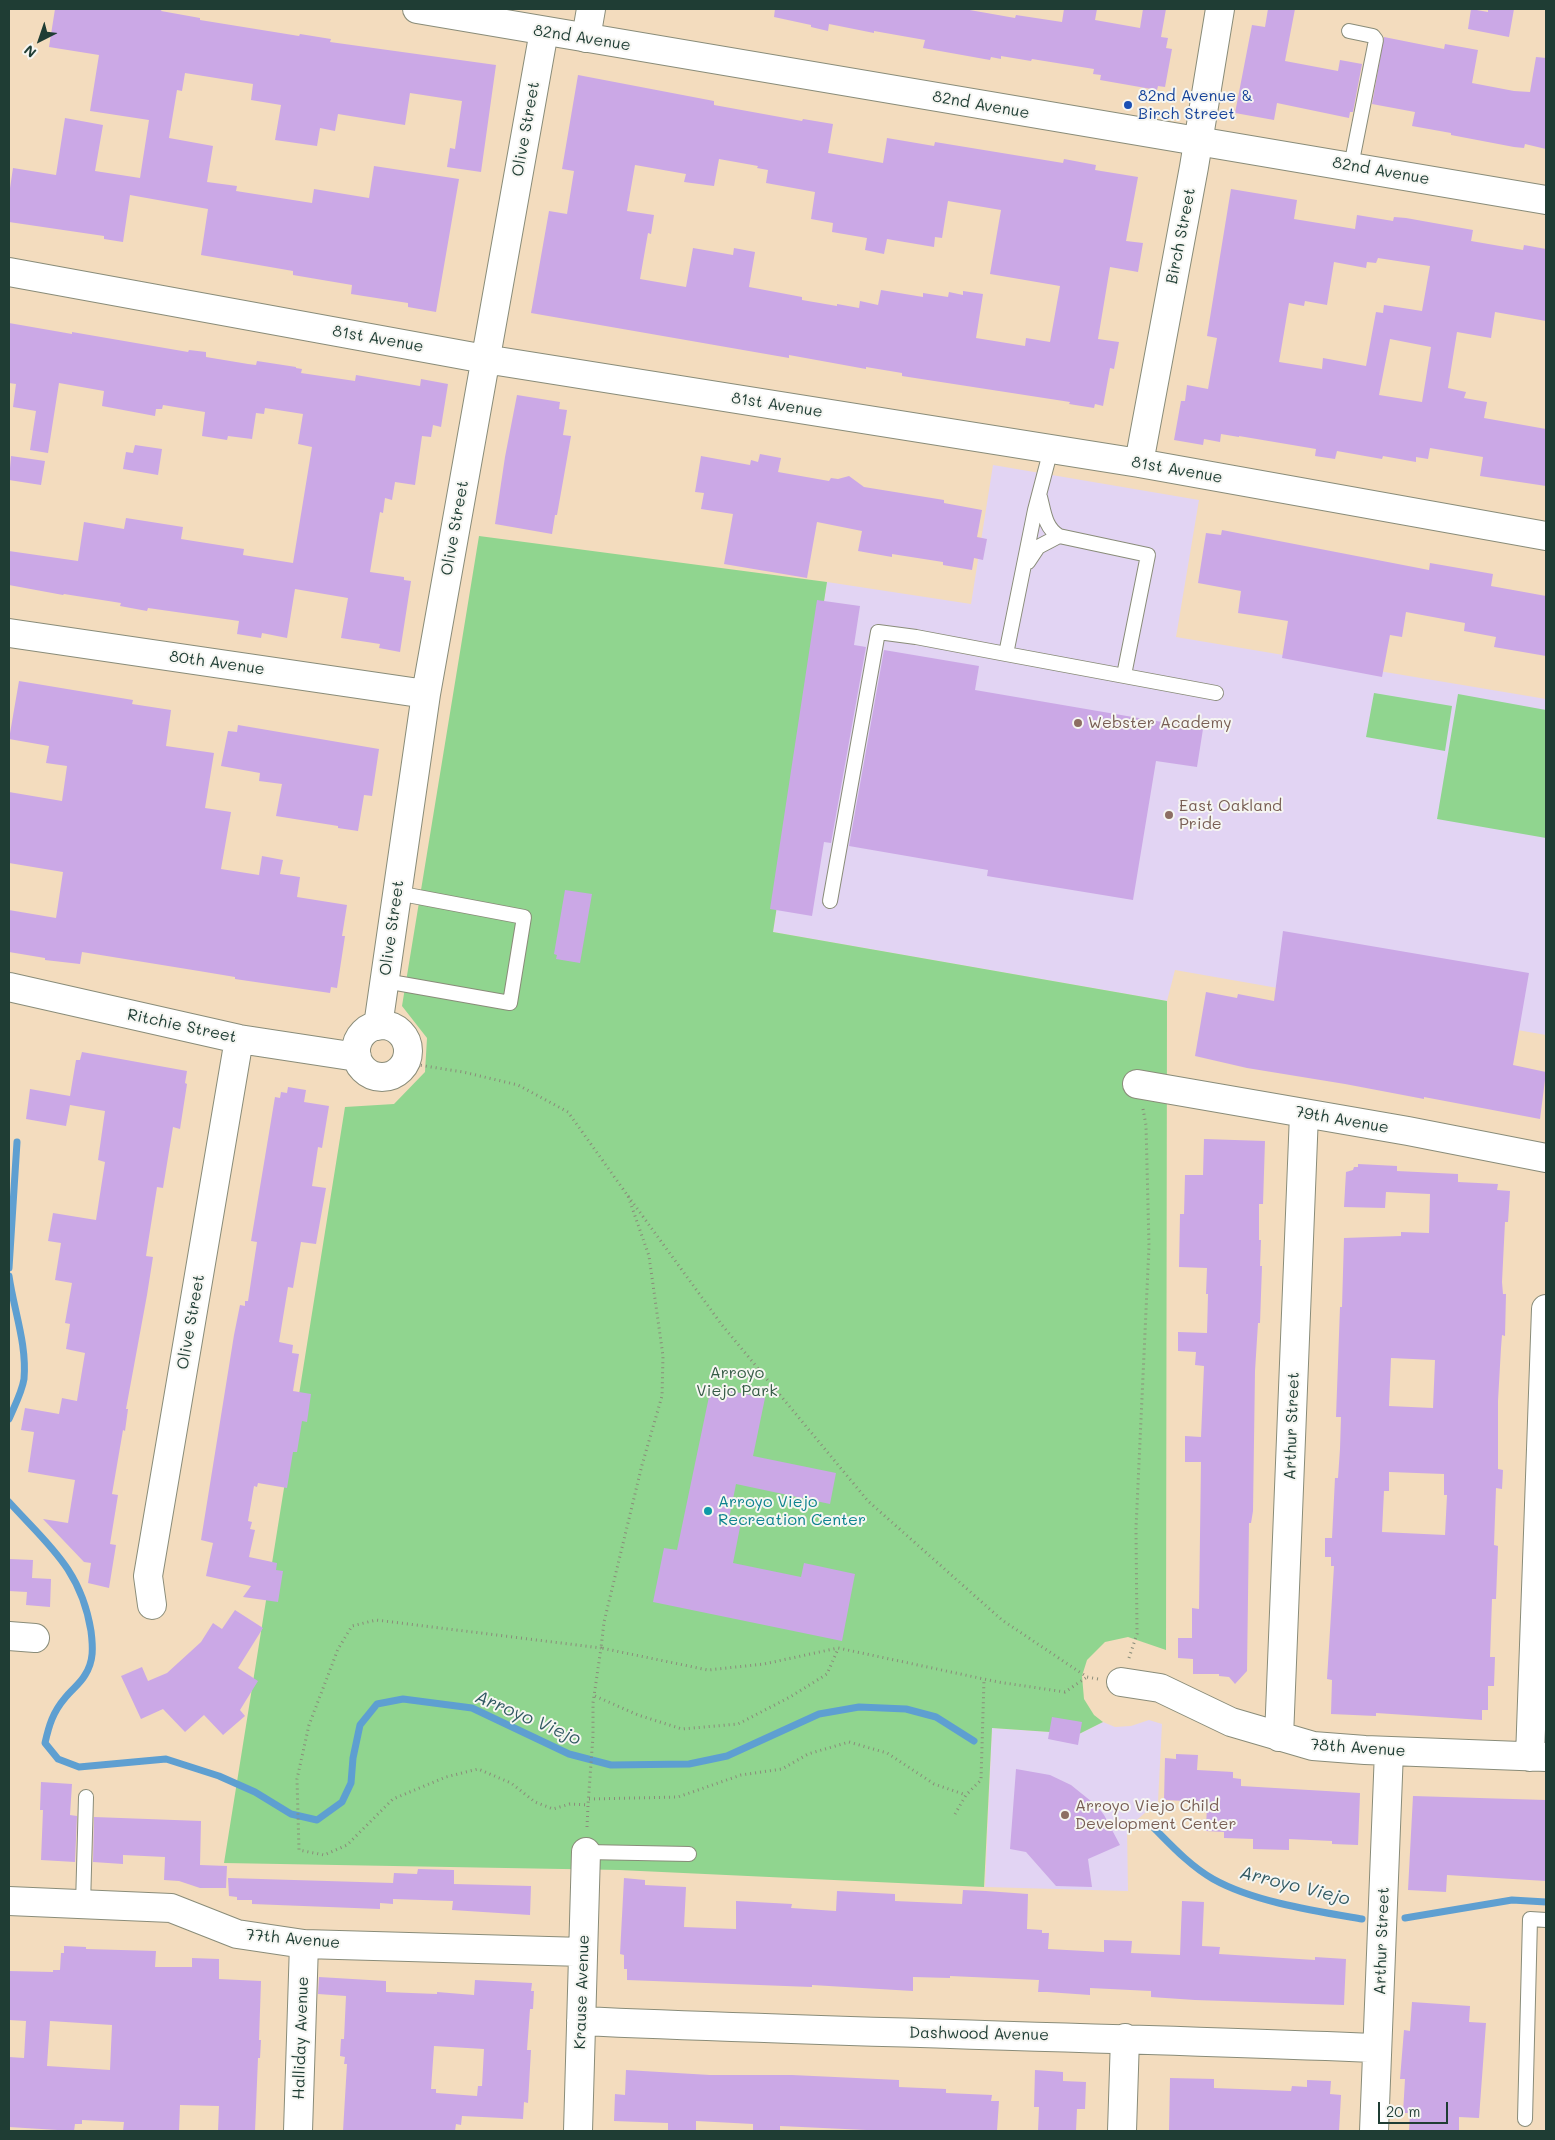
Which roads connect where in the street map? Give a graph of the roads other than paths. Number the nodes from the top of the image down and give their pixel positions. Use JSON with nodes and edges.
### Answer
{"nodes":[{"id":1,"x":417,"y":9,"type":"edge"},
{"id":2,"x":591,"y":9,"type":"edge"},
{"id":3,"x":1220,"y":9,"type":"edge"},
{"id":4,"x":544,"y":31,"type":"junction"},
{"id":5,"x":1349,"y":31,"type":"dead end"},
{"id":6,"x":586,"y":38,"type":"junction"},
{"id":7,"x":1198,"y":142,"type":"junction"},
{"id":8,"x":1351,"y":166,"type":"junction"},
{"id":9,"x":1546,"y":200,"type":"edge"},
{"id":10,"x":9,"y":272,"type":"edge"},
{"id":11,"x":485,"y":359,"type":"junction"},
{"id":12,"x":1051,"y":449,"type":"junction"},
{"id":13,"x":1139,"y":463,"type":"junction"},
{"id":14,"x":1040,"y":495,"type":"junction"},
{"id":15,"x":1059,"y":536,"type":"junction"},
{"id":16,"x":1546,"y":536,"type":"edge"},
{"id":17,"x":1020,"y":584,"type":"junction"},
{"id":18,"x":9,"y":633,"type":"edge"},
{"id":19,"x":1006,"y":654,"type":"junction"},
{"id":20,"x":1124,"y":675,"type":"junction"},
{"id":21,"x":1216,"y":693,"type":"dead end"},
{"id":22,"x":426,"y":694,"type":"junction"},
{"id":23,"x":397,"y":893,"type":"junction"},
{"id":24,"x":830,"y":901,"type":"dead end"},
{"id":25,"x":385,"y":981,"type":"junction"},
{"id":26,"x":9,"y":987,"type":"edge"},
{"id":27,"x":378,"y":1026,"type":"junction"},
{"id":28,"x":238,"y":1039,"type":"junction"},
{"id":29,"x":357,"y":1057,"type":"junction"},
{"id":30,"x":1138,"y":1084,"type":"road end"},
{"id":31,"x":1304,"y":1114,"type":"junction"},
{"id":32,"x":1546,"y":1158,"type":"edge"},
{"id":33,"x":1546,"y":1308,"type":"edge"},
{"id":34,"x":152,"y":1605,"type":"dead end"},
{"id":35,"x":1121,"y":1682,"type":"road end"},
{"id":36,"x":1279,"y":1738,"type":"junction"},
{"id":37,"x":1389,"y":1751,"type":"junction"},
{"id":38,"x":1538,"y":1757,"type":"edge"},
{"id":39,"x":86,"y":1797,"type":"dead end"},
{"id":40,"x":586,"y":1852,"type":"joint"},
{"id":41,"x":689,"y":1854,"type":"dead end"},
{"id":42,"x":9,"y":1901,"type":"edge"},
{"id":43,"x":83,"y":1905,"type":"junction"},
{"id":44,"x":1546,"y":1920,"type":"edge"},
{"id":45,"x":304,"y":1944,"type":"junction"},
{"id":46,"x":583,"y":1952,"type":"junction"},
{"id":47,"x":581,"y":2020,"type":"junction"},
{"id":48,"x":1125,"y":2038,"type":"junction"},
{"id":49,"x":1377,"y":2048,"type":"junction"},
{"id":50,"x":1525,"y":2119,"type":"dead end"},
{"id":51,"x":298,"y":2131,"type":"edge"},
{"id":52,"x":578,"y":2131,"type":"edge"},
{"id":53,"x":1122,"y":2131,"type":"edge"},
{"id":54,"x":1374,"y":2131,"type":"edge"}],
"edges":[{"from":1,"to":4,"type":"street","name":"82nd Avenue"},
{"from":2,"to":6,"type":"street"},
{"from":3,"to":7,"type":"street","name":"Birch Street"},
{"from":4,"to":6,"type":"street","name":"82nd Avenue"},
{"from":4,"to":11,"type":"street","name":"Olive Street"},
{"from":5,"to":8,"type":"lane"},
{"from":6,"to":7,"type":"street","name":"82nd Avenue"},
{"from":7,"to":8,"type":"street","name":"82nd Avenue"},
{"from":7,"to":13,"type":"street","name":"Birch Street"},
{"from":8,"to":9,"type":"street","name":"82nd Avenue"},
{"from":10,"to":11,"type":"street","name":"81st Avenue"},
{"from":11,"to":12,"type":"street","name":"81st Avenue"},
{"from":11,"to":22,"type":"street","name":"Olive Street"},
{"from":12,"to":13,"type":"street","name":"81st Avenue"},
{"from":12,"to":14,"type":"lane"},
{"from":13,"to":16,"type":"street","name":"81st Avenue"},
{"from":14,"to":15,"type":"lane"},
{"from":14,"to":17,"type":"lane"},
{"from":15,"to":17,"type":"lane"},
{"from":15,"to":20,"type":"lane"},
{"from":17,"to":19,"type":"lane"},
{"from":18,"to":22,"type":"street","name":"80th Avenue"},
{"from":19,"to":20,"type":"lane"},
{"from":19,"to":24,"type":"lane"},
{"from":20,"to":21,"type":"lane"},
{"from":22,"to":23,"type":"street","name":"Olive Street"},
{"from":23,"to":25,"type":"street","name":"Olive Street"},
{"from":23,"to":25,"type":"lane"},
{"from":25,"to":27,"type":"street","name":"Olive Street"},
{"from":26,"to":28,"type":"street","name":"Ritchie Street"},
{"from":27,"to":29,"type":"street"},
{"from":27,"to":29,"type":"street"},
{"from":28,"to":29,"type":"street","name":"Ritchie Street"},
{"from":28,"to":34,"type":"street","name":"Olive Street"},
{"from":30,"to":31,"type":"street","name":"79th Avenue"},
{"from":31,"to":32,"type":"street","name":"79th Avenue"},
{"from":31,"to":36,"type":"street","name":"Arthur Street"},
{"from":33,"to":38,"type":"street"},
{"from":35,"to":36,"type":"street","name":"78th Avenue"},
{"from":36,"to":37,"type":"street","name":"78th Avenue"},
{"from":37,"to":38,"type":"street","name":"78th Avenue"},
{"from":37,"to":49,"type":"street","name":"Arthur Street"},
{"from":39,"to":43,"type":"lane"},
{"from":40,"to":41,"type":"lane"},
{"from":40,"to":46,"type":"street","name":"Krause Avenue"},
{"from":42,"to":43,"type":"street","name":"77th Avenue"},
{"from":43,"to":45,"type":"street","name":"77th Avenue"},
{"from":44,"to":50,"type":"lane"},
{"from":45,"to":46,"type":"street","name":"77th Avenue"},
{"from":45,"to":51,"type":"street","name":"Halliday Avenue"},
{"from":46,"to":47,"type":"street","name":"Krause Avenue"},
{"from":47,"to":48,"type":"street","name":"Dashwood Avenue"},
{"from":47,"to":52,"type":"street","name":"Krause Avenue"},
{"from":48,"to":49,"type":"street","name":"Dashwood Avenue"},
{"from":48,"to":53,"type":"street"},
{"from":49,"to":54,"type":"street","name":"Arthur Street"}]}
